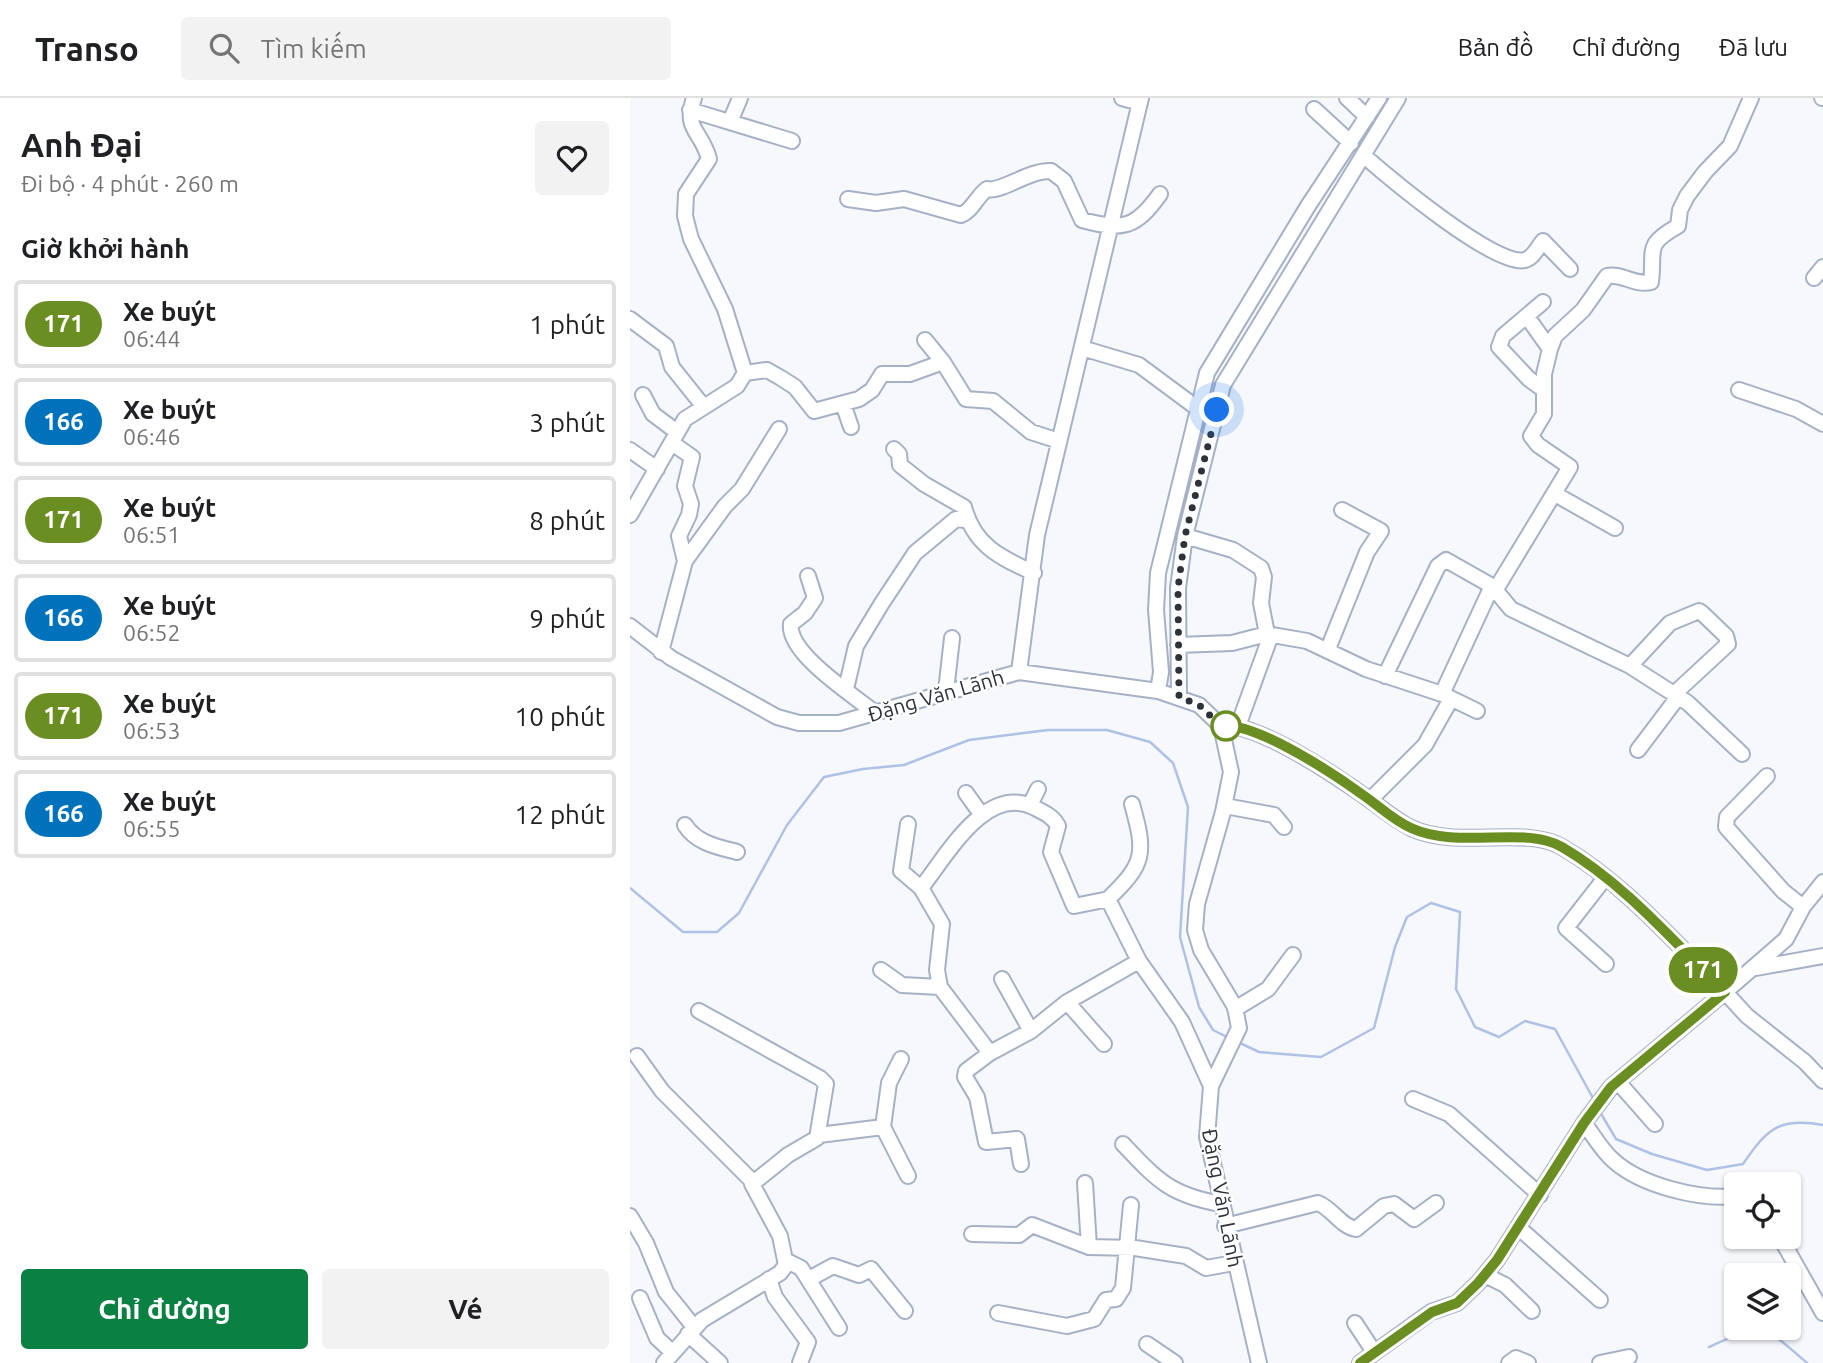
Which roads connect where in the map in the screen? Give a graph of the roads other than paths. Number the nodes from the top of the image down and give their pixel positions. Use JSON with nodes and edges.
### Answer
{"nodes":[{"id":1,"x":740,"y":98,"type":"edge"},
{"id":2,"x":1122,"y":98,"type":"edge"},
{"id":3,"x":1347,"y":98,"type":"edge"},
{"id":4,"x":1379,"y":98,"type":"edge"},
{"id":5,"x":1398,"y":98,"type":"edge"},
{"id":6,"x":1751,"y":98,"type":"edge"},
{"id":7,"x":1140,"y":101,"type":"edge"},
{"id":8,"x":692,"y":104,"type":"edge"},
{"id":9,"x":1314,"y":109,"type":"dead end"},
{"id":10,"x":1367,"y":117,"type":"junction"},
{"id":11,"x":730,"y":122,"type":"junction"},
{"id":12,"x":792,"y":141,"type":"dead end"},
{"id":13,"x":1351,"y":143,"type":"junction"},
{"id":14,"x":1363,"y":155,"type":"junction"},
{"id":15,"x":1160,"y":194,"type":"dead end"},
{"id":16,"x":848,"y":199,"type":"dead end"},
{"id":17,"x":1111,"y":224,"type":"junction"},
{"id":18,"x":1570,"y":269,"type":"dead end"},
{"id":19,"x":1544,"y":302,"type":"dead end"},
{"id":20,"x":1528,"y":318,"type":"junction"},
{"id":21,"x":630,"y":319,"type":"edge"},
{"id":22,"x":925,"y":340,"type":"dead end"},
{"id":23,"x":1082,"y":348,"type":"junction"},
{"id":24,"x":1550,"y":349,"type":"junction"},
{"id":25,"x":943,"y":362,"type":"junction"},
{"id":26,"x":745,"y":373,"type":"junction"},
{"id":27,"x":1205,"y":379,"type":"junction"},
{"id":28,"x":1223,"y":385,"type":"junction"},
{"id":29,"x":1544,"y":390,"type":"junction"},
{"id":30,"x":1739,"y":390,"type":"dead end"},
{"id":31,"x":643,"y":396,"type":"dead end"},
{"id":32,"x":844,"y":404,"type":"junction"},
{"id":33,"x":704,"y":407,"type":"junction"},
{"id":34,"x":1198,"y":408,"type":"junction"},
{"id":35,"x":1823,"y":424,"type":"edge"},
{"id":36,"x":851,"y":427,"type":"dead end"},
{"id":37,"x":779,"y":429,"type":"dead end"},
{"id":38,"x":675,"y":438,"type":"junction"},
{"id":39,"x":1059,"y":441,"type":"junction"},
{"id":40,"x":894,"y":449,"type":"dead end"},
{"id":41,"x":630,"y":450,"type":"edge"},
{"id":42,"x":657,"y":469,"type":"junction"},
{"id":43,"x":1555,"y":494,"type":"junction"},
{"id":44,"x":1342,"y":510,"type":"dead end"},
{"id":45,"x":630,"y":515,"type":"edge"},
{"id":46,"x":965,"y":520,"type":"junction"},
{"id":47,"x":1615,"y":528,"type":"dead end"},
{"id":48,"x":1185,"y":536,"type":"junction"},
{"id":49,"x":685,"y":561,"type":"junction"},
{"id":50,"x":1034,"y":573,"type":"junction"},
{"id":51,"x":808,"y":576,"type":"dead end"},
{"id":52,"x":1494,"y":587,"type":"junction"},
{"id":53,"x":630,"y":627,"type":"edge"},
{"id":54,"x":1269,"y":634,"type":"junction"},
{"id":55,"x":952,"y":638,"type":"dead end"},
{"id":56,"x":1178,"y":645,"type":"junction"},
{"id":57,"x":1328,"y":649,"type":"junction"},
{"id":58,"x":662,"y":652,"type":"junction"},
{"id":59,"x":1630,"y":666,"type":"junction"},
{"id":60,"x":1019,"y":672,"type":"junction"},
{"id":61,"x":1385,"y":676,"type":"junction"},
{"id":62,"x":846,"y":689,"type":"junction"},
{"id":63,"x":946,"y":691,"type":"junction"},
{"id":64,"x":1158,"y":691,"type":"junction"},
{"id":65,"x":1676,"y":696,"type":"junction"},
{"id":66,"x":1179,"y":697,"type":"junction"},
{"id":67,"x":1446,"y":697,"type":"junction"},
{"id":68,"x":1477,"y":711,"type":"dead end"},
{"id":69,"x":874,"y":712,"type":"junction"},
{"id":70,"x":1221,"y":726,"type":"junction"},
{"id":71,"x":1238,"y":726,"type":"junction"},
{"id":72,"x":1638,"y":750,"type":"dead end"},
{"id":73,"x":1742,"y":754,"type":"dead end"},
{"id":74,"x":1766,"y":776,"type":"dead end"},
{"id":75,"x":1038,"y":789,"type":"dead end"},
{"id":76,"x":966,"y":793,"type":"dead end"},
{"id":77,"x":1370,"y":800,"type":"junction"},
{"id":78,"x":1132,"y":804,"type":"dead end"},
{"id":79,"x":1030,"y":805,"type":"junction"},
{"id":80,"x":1224,"y":806,"type":"junction"},
{"id":81,"x":981,"y":814,"type":"junction"},
{"id":82,"x":908,"y":824,"type":"dead end"},
{"id":83,"x":685,"y":825,"type":"dead end"},
{"id":84,"x":1284,"y":827,"type":"dead end"},
{"id":85,"x":737,"y":852,"type":"dead end"},
{"id":86,"x":1605,"y":878,"type":"junction"},
{"id":87,"x":1823,"y":881,"type":"edge"},
{"id":88,"x":921,"y":888,"type":"junction"},
{"id":89,"x":1107,"y":900,"type":"junction"},
{"id":90,"x":1803,"y":907,"type":"junction"},
{"id":91,"x":1293,"y":955,"type":"dead end"},
{"id":92,"x":1823,"y":956,"type":"edge"},
{"id":93,"x":1139,"y":961,"type":"junction"},
{"id":94,"x":1606,"y":964,"type":"dead end"},
{"id":95,"x":1756,"y":968,"type":"junction"},
{"id":96,"x":881,"y":970,"type":"dead end"},
{"id":97,"x":1002,"y":979,"type":"dead end"},
{"id":98,"x":940,"y":987,"type":"junction"},
{"id":99,"x":1725,"y":992,"type":"junction"},
{"id":100,"x":1067,"y":1002,"type":"junction"},
{"id":101,"x":1235,"y":1009,"type":"junction"},
{"id":102,"x":699,"y":1011,"type":"dead end"},
{"id":103,"x":1031,"y":1031,"type":"junction"},
{"id":104,"x":1104,"y":1044,"type":"dead end"},
{"id":105,"x":990,"y":1053,"type":"junction"},
{"id":106,"x":638,"y":1056,"type":"dead end"},
{"id":107,"x":901,"y":1059,"type":"dead end"},
{"id":108,"x":1823,"y":1081,"type":"edge"},
{"id":109,"x":1614,"y":1084,"type":"junction"},
{"id":110,"x":1212,"y":1086,"type":"junction"},
{"id":111,"x":1413,"y":1099,"type":"dead end"},
{"id":112,"x":1584,"y":1123,"type":"junction"},
{"id":113,"x":1655,"y":1124,"type":"dead end"},
{"id":114,"x":883,"y":1127,"type":"junction"},
{"id":115,"x":819,"y":1135,"type":"junction"},
{"id":116,"x":1124,"y":1144,"type":"dead end"},
{"id":117,"x":1021,"y":1164,"type":"dead end"},
{"id":118,"x":908,"y":1176,"type":"dead end"},
{"id":119,"x":753,"y":1182,"type":"junction"},
{"id":120,"x":1084,"y":1183,"type":"dead end"},
{"id":121,"x":1540,"y":1195,"type":"junction"},
{"id":122,"x":1724,"y":1196,"type":"edge"},
{"id":123,"x":1436,"y":1203,"type":"dead end"},
{"id":124,"x":1221,"y":1204,"type":"junction"},
{"id":125,"x":1131,"y":1205,"type":"dead end"},
{"id":126,"x":630,"y":1216,"type":"edge"},
{"id":127,"x":1225,"y":1226,"type":"junction"},
{"id":128,"x":1518,"y":1227,"type":"junction"},
{"id":129,"x":972,"y":1234,"type":"dead end"},
{"id":130,"x":1089,"y":1247,"type":"junction"},
{"id":131,"x":1128,"y":1248,"type":"junction"},
{"id":132,"x":1787,"y":1249,"type":"edge"},
{"id":133,"x":788,"y":1261,"type":"junction"},
{"id":134,"x":1234,"y":1263,"type":"junction"},
{"id":135,"x":1485,"y":1275,"type":"junction"},
{"id":136,"x":769,"y":1279,"type":"junction"},
{"id":137,"x":809,"y":1279,"type":"junction"},
{"id":138,"x":640,"y":1298,"type":"dead end"},
{"id":139,"x":1600,"y":1300,"type":"dead end"},
{"id":140,"x":905,"y":1311,"type":"dead end"},
{"id":141,"x":1532,"y":1311,"type":"dead end"},
{"id":142,"x":1823,"y":1312,"type":"edge"},
{"id":143,"x":998,"y":1313,"type":"dead end"},
{"id":144,"x":1355,"y":1324,"type":"dead end"},
{"id":145,"x":839,"y":1328,"type":"dead end"},
{"id":146,"x":691,"y":1330,"type":"junction"},
{"id":147,"x":1147,"y":1343,"type":"dead end"},
{"id":148,"x":1378,"y":1355,"type":"edge"},
{"id":149,"x":1629,"y":1357,"type":"dead end"},
{"id":150,"x":668,"y":1358,"type":"edge"},
{"id":151,"x":720,"y":1363,"type":"edge"},
{"id":152,"x":800,"y":1363,"type":"edge"},
{"id":153,"x":1175,"y":1363,"type":"edge"},
{"id":154,"x":1259,"y":1363,"type":"edge"},
{"id":155,"x":1360,"y":1363,"type":"edge"},
{"id":156,"x":1509,"y":1363,"type":"edge"},
{"id":157,"x":1528,"y":1363,"type":"edge"},
{"id":158,"x":1600,"y":1363,"type":"edge"}],
"edges":[{"from":1,"to":11,"type":"street"},
{"from":2,"to":7,"type":"street"},
{"from":3,"to":10,"type":"street"},
{"from":4,"to":10,"type":"street"},
{"from":5,"to":14,"type":"street"},
{"from":6,"to":24,"type":"street"},
{"from":7,"to":17,"type":"street"},
{"from":8,"to":11,"type":"street"},
{"from":8,"to":26,"type":"street"},
{"from":9,"to":13,"type":"street"},
{"from":10,"to":13,"type":"street"},
{"from":11,"to":12,"type":"street"},
{"from":13,"to":27,"type":"street"},
{"from":14,"to":18,"type":"street"},
{"from":14,"to":28,"type":"street"},
{"from":15,"to":17,"type":"street"},
{"from":16,"to":17,"type":"street"},
{"from":17,"to":23,"type":"street"},
{"from":19,"to":20,"type":"street"},
{"from":20,"to":24,"type":"street"},
{"from":20,"to":29,"type":"street"},
{"from":21,"to":33,"type":"street"},
{"from":22,"to":25,"type":"street"},
{"from":23,"to":34,"type":"street"},
{"from":23,"to":39,"type":"street"},
{"from":24,"to":29,"type":"street"},
{"from":25,"to":32,"type":"street"},
{"from":25,"to":39,"type":"street"},
{"from":26,"to":32,"type":"street"},
{"from":26,"to":33,"type":"street"},
{"from":27,"to":28,"type":"street"},
{"from":27,"to":34,"type":"street"},
{"from":28,"to":48,"type":"street"},
{"from":29,"to":43,"type":"street"},
{"from":30,"to":35,"type":"street"},
{"from":31,"to":38,"type":"street"},
{"from":32,"to":36,"type":"street"},
{"from":33,"to":38,"type":"street"},
{"from":34,"to":64,"type":"street"},
{"from":37,"to":49,"type":"street"},
{"from":38,"to":42,"type":"street"},
{"from":38,"to":49,"type":"street"},
{"from":39,"to":50,"type":"street"},
{"from":40,"to":46,"type":"street"},
{"from":41,"to":42,"type":"street"},
{"from":42,"to":45,"type":"street"},
{"from":43,"to":47,"type":"street"},
{"from":43,"to":52,"type":"street"},
{"from":44,"to":57,"type":"street"},
{"from":46,"to":50,"type":"street"},
{"from":46,"to":62,"type":"street"},
{"from":48,"to":54,"type":"street"},
{"from":48,"to":56,"type":"street"},
{"from":49,"to":58,"type":"street"},
{"from":50,"to":60,"type":"street"},
{"from":51,"to":62,"type":"street"},
{"from":52,"to":59,"type":"street"},
{"from":52,"to":61,"type":"street"},
{"from":52,"to":67,"type":"street"},
{"from":53,"to":58,"type":"street","name":"Đặng Văn Lãnh"},
{"from":54,"to":56,"type":"street"},
{"from":54,"to":57,"type":"street"},
{"from":54,"to":71,"type":"street"},
{"from":55,"to":63,"type":"street"},
{"from":56,"to":66,"type":"street"},
{"from":57,"to":61,"type":"street"},
{"from":58,"to":69,"type":"street","name":"Đặng Văn Lãnh"},
{"from":59,"to":65,"type":"street"},
{"from":59,"to":65,"type":"street"},
{"from":60,"to":63,"type":"street","name":"Đặng Văn Lãnh"},
{"from":60,"to":64,"type":"street","name":"Đặng Văn Lãnh"},
{"from":61,"to":67,"type":"street"},
{"from":62,"to":69,"type":"street"},
{"from":63,"to":69,"type":"street","name":"Đặng Văn Lãnh"},
{"from":64,"to":66,"type":"street","name":"Đặng Văn Lãnh"},
{"from":65,"to":72,"type":"street"},
{"from":65,"to":73,"type":"street"},
{"from":66,"to":70,"type":"street","name":"Đặng Văn Lãnh"},
{"from":67,"to":68,"type":"street"},
{"from":67,"to":77,"type":"street"},
{"from":70,"to":71,"type":"street"},
{"from":70,"to":80,"type":"street"},
{"from":71,"to":77,"type":"street"},
{"from":74,"to":90,"type":"street"},
{"from":75,"to":79,"type":"street"},
{"from":76,"to":81,"type":"street"},
{"from":77,"to":86,"type":"street"},
{"from":78,"to":89,"type":"street"},
{"from":79,"to":81,"type":"street"},
{"from":79,"to":89,"type":"street"},
{"from":80,"to":84,"type":"street"},
{"from":80,"to":101,"type":"street"},
{"from":81,"to":88,"type":"street"},
{"from":82,"to":88,"type":"street"},
{"from":83,"to":85,"type":"street"},
{"from":86,"to":94,"type":"street"},
{"from":86,"to":99,"type":"street"},
{"from":87,"to":90,"type":"street"},
{"from":88,"to":98,"type":"street"},
{"from":89,"to":93,"type":"street"},
{"from":90,"to":95,"type":"street"},
{"from":91,"to":101,"type":"street"},
{"from":92,"to":95,"type":"street"},
{"from":93,"to":100,"type":"street"},
{"from":93,"to":110,"type":"street"},
{"from":95,"to":99,"type":"street"},
{"from":96,"to":98,"type":"street"},
{"from":97,"to":103,"type":"street"},
{"from":98,"to":105,"type":"street"},
{"from":99,"to":108,"type":"street"},
{"from":99,"to":109,"type":"street"},
{"from":100,"to":103,"type":"street"},
{"from":100,"to":104,"type":"street"},
{"from":101,"to":110,"type":"street","name":"Đặng Văn Lãnh"},
{"from":102,"to":115,"type":"street"},
{"from":103,"to":105,"type":"street"},
{"from":105,"to":117,"type":"street"},
{"from":106,"to":119,"type":"street"},
{"from":107,"to":114,"type":"street"},
{"from":109,"to":112,"type":"street"},
{"from":109,"to":113,"type":"street"},
{"from":110,"to":124,"type":"street","name":"Đặng Văn Lãnh"},
{"from":111,"to":121,"type":"street"},
{"from":112,"to":121,"type":"street"},
{"from":112,"to":122,"type":"street"},
{"from":114,"to":115,"type":"street"},
{"from":114,"to":118,"type":"street"},
{"from":115,"to":119,"type":"street"},
{"from":116,"to":124,"type":"street"},
{"from":119,"to":133,"type":"street"},
{"from":120,"to":130,"type":"street"},
{"from":121,"to":128,"type":"street"},
{"from":123,"to":127,"type":"street"},
{"from":124,"to":127,"type":"street","name":"Đặng Văn Lãnh"},
{"from":125,"to":131,"type":"street"},
{"from":126,"to":146,"type":"street"},
{"from":127,"to":134,"type":"street","name":"Đặng Văn Lãnh"},
{"from":128,"to":135,"type":"street"},
{"from":128,"to":139,"type":"street"},
{"from":129,"to":130,"type":"street"},
{"from":130,"to":131,"type":"street"},
{"from":131,"to":134,"type":"street"},
{"from":131,"to":143,"type":"street"},
{"from":132,"to":142,"type":"street"},
{"from":133,"to":136,"type":"street"},
{"from":133,"to":137,"type":"street"},
{"from":134,"to":154,"type":"street","name":"Đặng Văn Lãnh"},
{"from":135,"to":141,"type":"street"},
{"from":135,"to":148,"type":"street"},
{"from":136,"to":146,"type":"street"},
{"from":136,"to":152,"type":"street"},
{"from":137,"to":140,"type":"street"},
{"from":137,"to":145,"type":"street"},
{"from":138,"to":150,"type":"street"},
{"from":144,"to":148,"type":"street"},
{"from":146,"to":150,"type":"street"},
{"from":146,"to":151,"type":"street"},
{"from":147,"to":153,"type":"street"},
{"from":148,"to":155,"type":"street"},
{"from":149,"to":158,"type":"street"},
{"from":156,"to":157,"type":"street"}]}
